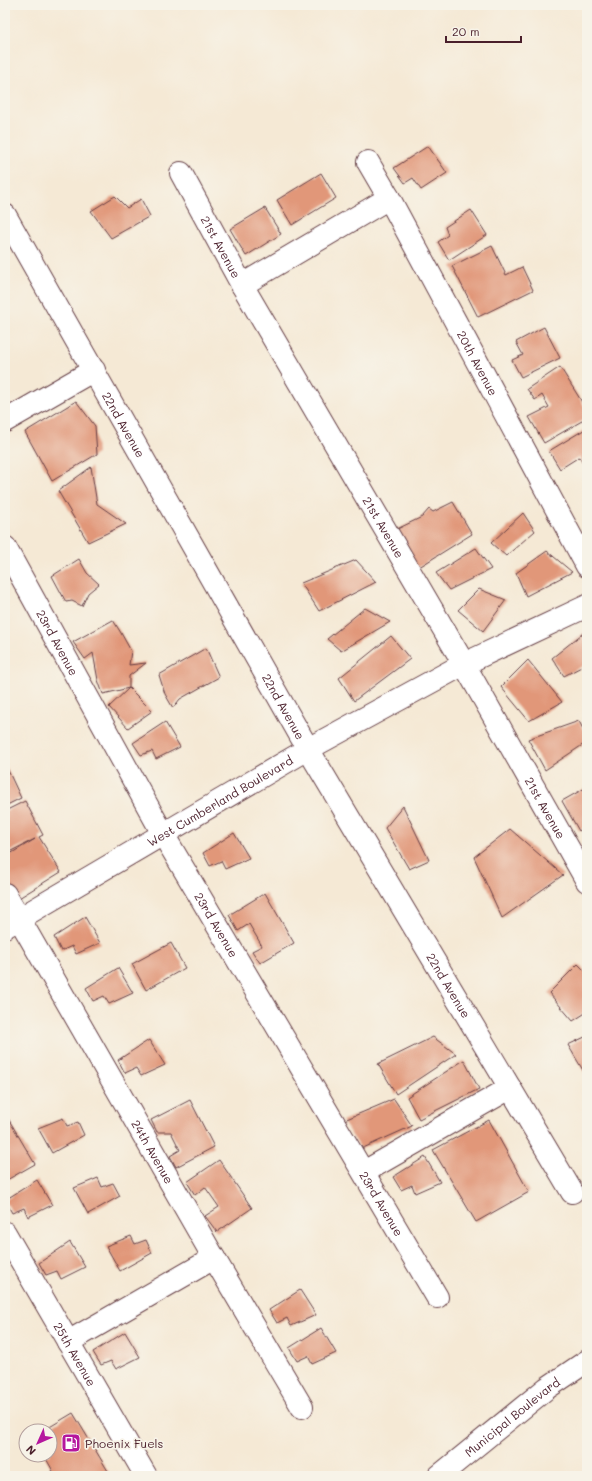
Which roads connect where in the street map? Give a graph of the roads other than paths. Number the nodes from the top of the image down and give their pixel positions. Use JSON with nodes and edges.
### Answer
{"nodes":[{"id":1,"x":368,"y":162,"type":"dead end"},
{"id":2,"x":181,"y":173,"type":"dead end"},
{"id":3,"x":389,"y":198,"type":"junction"},
{"id":4,"x":5,"y":215,"type":"edge"},
{"id":5,"x":242,"y":285,"type":"junction"},
{"id":6,"x":94,"y":370,"type":"junction"},
{"id":7,"x":5,"y":421,"type":"edge"},
{"id":8,"x":5,"y":547,"type":"edge"},
{"id":9,"x":587,"y":566,"type":"edge"},
{"id":10,"x":587,"y":606,"type":"edge"},
{"id":11,"x":464,"y":664,"type":"junction"},
{"id":12,"x":308,"y":749,"type":"junction"},
{"id":13,"x":163,"y":834,"type":"junction"},
{"id":14,"x":587,"y":881,"type":"edge"},
{"id":15,"x":5,"y":894,"type":"edge"},
{"id":16,"x":12,"y":923,"type":"edge"},
{"id":17,"x":510,"y":1088,"type":"junction"},
{"id":18,"x":364,"y":1172,"type":"junction"},
{"id":19,"x":572,"y":1192,"type":"dead end"},
{"id":20,"x":5,"y":1233,"type":"edge"},
{"id":21,"x":214,"y":1258,"type":"junction"},
{"id":22,"x":437,"y":1297,"type":"dead end"},
{"id":23,"x":68,"y":1342,"type":"junction"},
{"id":24,"x":587,"y":1362,"type":"edge"},
{"id":25,"x":302,"y":1407,"type":"dead end"},
{"id":26,"x":146,"y":1476,"type":"edge"},
{"id":27,"x":439,"y":1476,"type":"edge"}],
"edges":[{"from":1,"to":3,"type":"street","name":"20th Avenue"},
{"from":2,"to":5,"type":"street","name":"21st Avenue"},
{"from":3,"to":5,"type":"street"},
{"from":3,"to":9,"type":"street","name":"20th Avenue"},
{"from":4,"to":6,"type":"street","name":"22nd Avenue"},
{"from":5,"to":11,"type":"street","name":"21st Avenue"},
{"from":6,"to":7,"type":"street"},
{"from":6,"to":12,"type":"street","name":"22nd Avenue"},
{"from":8,"to":13,"type":"street","name":"23rd Avenue"},
{"from":10,"to":11,"type":"street","name":"West Cumberland Boulevard"},
{"from":11,"to":12,"type":"street","name":"West Cumberland Boulevard"},
{"from":11,"to":14,"type":"street","name":"21st Avenue"},
{"from":12,"to":13,"type":"street","name":"West Cumberland Boulevard"},
{"from":12,"to":17,"type":"street","name":"22nd Avenue"},
{"from":13,"to":16,"type":"street","name":"West Cumberland Boulevard"},
{"from":13,"to":18,"type":"street","name":"23rd Avenue"},
{"from":15,"to":16,"type":"street","name":"24th Avenue"},
{"from":16,"to":21,"type":"street","name":"24th Avenue"},
{"from":17,"to":18,"type":"street"},
{"from":17,"to":19,"type":"street","name":"22nd Avenue"},
{"from":18,"to":22,"type":"street","name":"23rd Avenue"},
{"from":20,"to":23,"type":"street","name":"25th Avenue"},
{"from":21,"to":23,"type":"street"},
{"from":21,"to":25,"type":"street","name":"24th Avenue"},
{"from":23,"to":26,"type":"street","name":"25th Avenue"},
{"from":24,"to":27,"type":"street","name":"Municipal Boulevard"}]}
